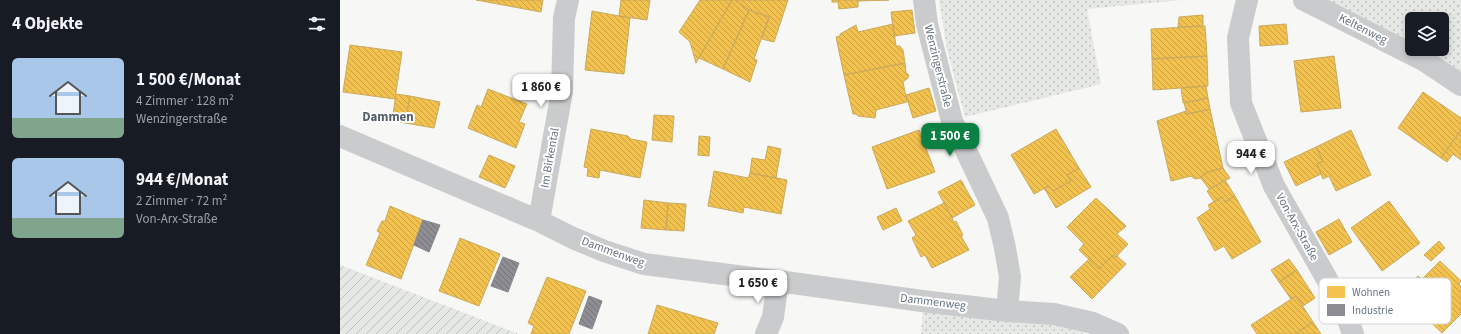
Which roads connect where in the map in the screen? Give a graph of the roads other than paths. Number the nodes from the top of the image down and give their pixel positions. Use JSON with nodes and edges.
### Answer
{"nodes":[{"id":1,"x":568,"y":0,"type":"edge"},
{"id":2,"x":924,"y":0,"type":"edge"},
{"id":3,"x":1247,"y":0,"type":"edge"},
{"id":4,"x":1304,"y":0,"type":"edge"},
{"id":5,"x":1461,"y":85,"type":"edge"},
{"id":6,"x":340,"y":136,"type":"edge"},
{"id":7,"x":539,"y":221,"type":"junction"},
{"id":8,"x":1326,"y":278,"type":"edge"},
{"id":9,"x":778,"y":281,"type":"junction"},
{"id":10,"x":1007,"y":311,"type":"junction"},
{"id":11,"x":1350,"y":324,"type":"edge"},
{"id":12,"x":766,"y":334,"type":"edge"},
{"id":13,"x":1118,"y":334,"type":"edge"},
{"id":14,"x":1353,"y":334,"type":"edge"}],
"edges":[{"from":1,"to":7,"type":"street","name":"Im Birkental"},
{"from":2,"to":10,"type":"street","name":"Wenzingerstraße"},
{"from":3,"to":8,"type":"street","name":"Von-Arx-Straße"},
{"from":4,"to":5,"type":"street","name":"Keltenweg"},
{"from":6,"to":7,"type":"street","name":"Dammenweg"},
{"from":7,"to":9,"type":"street","name":"Dammenweg"},
{"from":9,"to":10,"type":"street","name":"Dammenweg"},
{"from":9,"to":12,"type":"street"},
{"from":10,"to":13,"type":"street","name":"Dammenweg"},
{"from":11,"to":14,"type":"street","name":"Von-Arx-Straße"}]}
